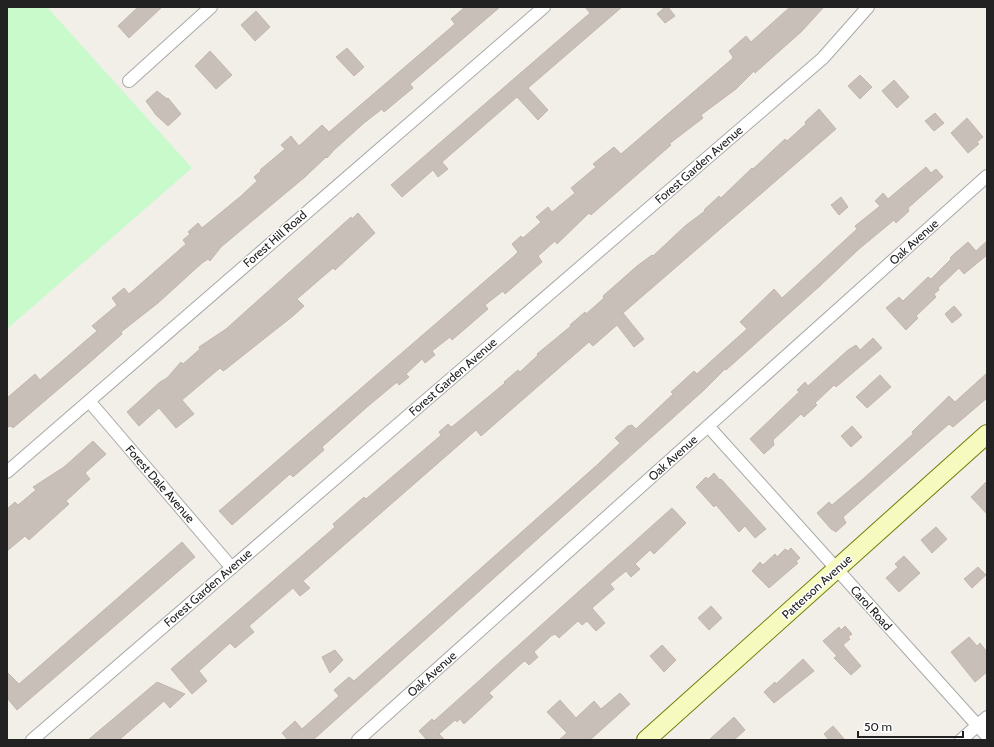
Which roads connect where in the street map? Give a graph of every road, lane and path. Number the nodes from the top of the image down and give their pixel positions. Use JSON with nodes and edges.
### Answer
{"nodes":[{"id":1,"x":211,"y":7,"type":"edge"},
{"id":2,"x":544,"y":7,"type":"edge"},
{"id":3,"x":868,"y":7,"type":"edge"},
{"id":4,"x":129,"y":81,"type":"dead end"},
{"id":5,"x":987,"y":176,"type":"edge"},
{"id":6,"x":89,"y":401,"type":"junction"},
{"id":7,"x":708,"y":426,"type":"junction"},
{"id":8,"x":987,"y":434,"type":"edge"},
{"id":9,"x":7,"y":472,"type":"edge"},
{"id":10,"x":232,"y":568,"type":"junction"},
{"id":11,"x":837,"y":570,"type":"junction"},
{"id":12,"x":987,"y":717,"type":"edge"},
{"id":13,"x":978,"y":725,"type":"junction"},
{"id":14,"x":987,"y":736,"type":"edge"},
{"id":15,"x":32,"y":740,"type":"edge"},
{"id":16,"x":358,"y":740,"type":"edge"},
{"id":17,"x":646,"y":740,"type":"edge"},
{"id":18,"x":961,"y":740,"type":"edge"}],
"edges":[{"from":1,"to":4,"type":"street"},
{"from":2,"to":6,"type":"street","name":"Forest Hill Road"},
{"from":3,"to":10,"type":"street","name":"Forest Garden Avenue"},
{"from":5,"to":7,"type":"street","name":"Oak Avenue"},
{"from":6,"to":9,"type":"street","name":"Forest Hill Road"},
{"from":6,"to":10,"type":"street","name":"Forest Dale Avenue"},
{"from":7,"to":11,"type":"street","name":"Carol Road"},
{"from":7,"to":16,"type":"street","name":"Oak Avenue"},
{"from":8,"to":11,"type":"main road","name":"Patterson Avenue"},
{"from":10,"to":15,"type":"street","name":"Forest Garden Avenue"},
{"from":11,"to":13,"type":"street","name":"Carol Road"},
{"from":11,"to":17,"type":"main road","name":"Patterson Avenue"},
{"from":12,"to":13,"type":"street"},
{"from":13,"to":14,"type":"street","name":"Carol Road"},
{"from":13,"to":18,"type":"street"}]}
